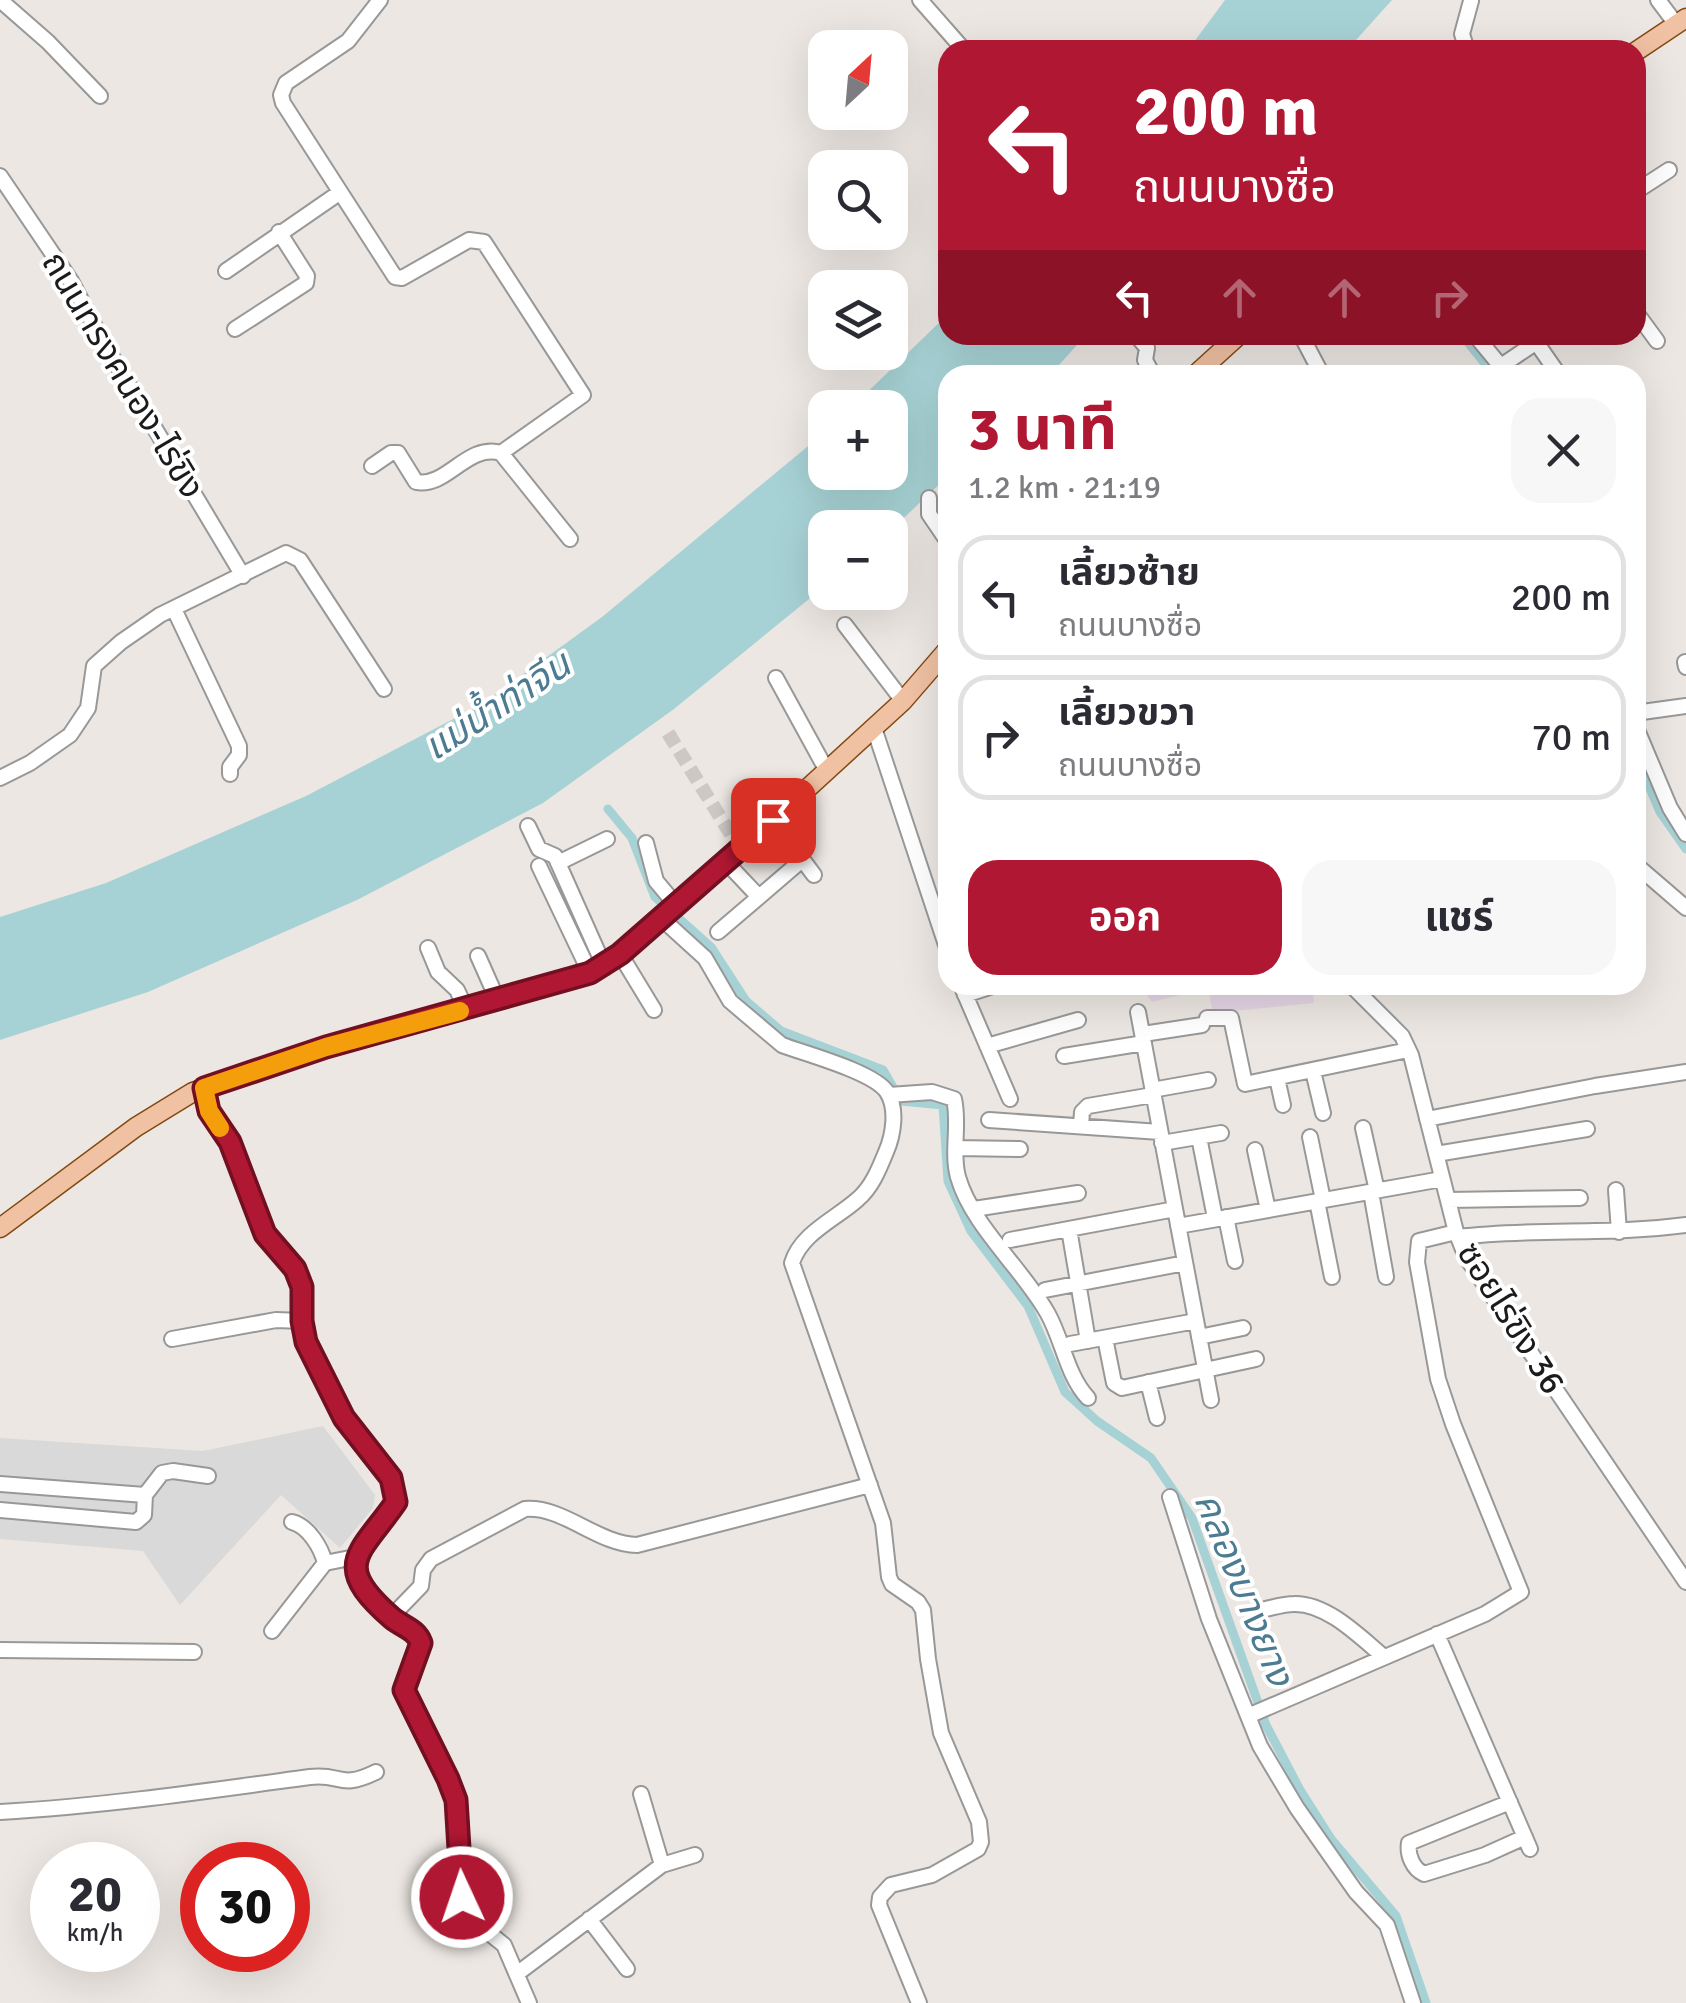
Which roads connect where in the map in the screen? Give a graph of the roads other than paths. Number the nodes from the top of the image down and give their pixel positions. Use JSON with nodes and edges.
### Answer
{"nodes":[{"id":1,"x":0,"y":0,"type":"edge"},
{"id":2,"x":380,"y":0,"type":"edge"},
{"id":3,"x":920,"y":0,"type":"edge"},
{"id":4,"x":1658,"y":0,"type":"edge"},
{"id":5,"x":1471,"y":1,"type":"edge"},
{"id":6,"x":1681,"y":21,"type":"edge"},
{"id":7,"x":955,"y":40,"type":"edge"},
{"id":8,"x":1464,"y":40,"type":"edge"},
{"id":9,"x":1646,"y":45,"type":"edge"},
{"id":10,"x":100,"y":96,"type":"dead end"},
{"id":11,"x":1669,"y":170,"type":"dead end"},
{"id":12,"x":0,"y":176,"type":"edge"},
{"id":13,"x":1646,"y":185,"type":"edge"},
{"id":14,"x":340,"y":193,"type":"junction"},
{"id":15,"x":280,"y":232,"type":"junction"},
{"id":16,"x":226,"y":271,"type":"dead end"},
{"id":17,"x":1646,"y":327,"type":"edge"},
{"id":18,"x":235,"y":329,"type":"dead end"},
{"id":19,"x":1656,"y":341,"type":"dead end"},
{"id":20,"x":1228,"y":345,"type":"edge"},
{"id":21,"x":1483,"y":345,"type":"edge"},
{"id":22,"x":1533,"y":345,"type":"edge"},
{"id":23,"x":1207,"y":365,"type":"edge"},
{"id":24,"x":1500,"y":365,"type":"edge"},
{"id":25,"x":1510,"y":365,"type":"edge"},
{"id":26,"x":501,"y":453,"type":"junction"},
{"id":27,"x":372,"y":466,"type":"dead end"},
{"id":28,"x":928,"y":498,"type":"dead end"},
{"id":29,"x":938,"y":527,"type":"edge"},
{"id":30,"x":570,"y":539,"type":"dead end"},
{"id":31,"x":243,"y":576,"type":"junction"},
{"id":32,"x":174,"y":610,"type":"junction"},
{"id":33,"x":845,"y":625,"type":"dead end"},
{"id":34,"x":938,"y":661,"type":"edge"},
{"id":35,"x":776,"y":678,"type":"dead end"},
{"id":36,"x":384,"y":689,"type":"dead end"},
{"id":37,"x":903,"y":701,"type":"junction"},
{"id":38,"x":1686,"y":706,"type":"edge"},
{"id":39,"x":1646,"y":711,"type":"edge"},
{"id":40,"x":874,"y":728,"type":"junction"},
{"id":41,"x":1646,"y":751,"type":"edge"},
{"id":42,"x":827,"y":771,"type":"junction"},
{"id":43,"x":230,"y":774,"type":"dead end"},
{"id":44,"x":0,"y":778,"type":"edge"},
{"id":45,"x":773,"y":820,"type":"junction"},
{"id":46,"x":528,"y":826,"type":"dead end"},
{"id":47,"x":1686,"y":834,"type":"edge"},
{"id":48,"x":607,"y":839,"type":"dead end"},
{"id":49,"x":646,"y":843,"type":"dead end"},
{"id":50,"x":802,"y":860,"type":"junction"},
{"id":51,"x":725,"y":861,"type":"junction"},
{"id":52,"x":558,"y":862,"type":"junction"},
{"id":53,"x":540,"y":866,"type":"dead end"},
{"id":54,"x":1646,"y":873,"type":"edge"},
{"id":55,"x":814,"y":874,"type":"dead end"},
{"id":56,"x":759,"y":897,"type":"junction"},
{"id":57,"x":676,"y":904,"type":"junction"},
{"id":58,"x":1686,"y":908,"type":"edge"},
{"id":59,"x":661,"y":918,"type":"junction"},
{"id":60,"x":938,"y":920,"type":"edge"},
{"id":61,"x":718,"y":932,"type":"dead end"},
{"id":62,"x":428,"y":948,"type":"dead end"},
{"id":63,"x":620,"y":954,"type":"junction"},
{"id":64,"x":478,"y":956,"type":"dead end"},
{"id":65,"x":597,"y":969,"type":"junction"},
{"id":66,"x":965,"y":995,"type":"edge"},
{"id":67,"x":1362,"y":995,"type":"edge"},
{"id":68,"x":498,"y":1000,"type":"junction"},
{"id":69,"x":466,"y":1009,"type":"junction"},
{"id":70,"x":654,"y":1010,"type":"dead end"},
{"id":71,"x":1138,"y":1012,"type":"dead end"},
{"id":72,"x":1078,"y":1020,"type":"dead end"},
{"id":73,"x":1143,"y":1038,"type":"junction"},
{"id":74,"x":987,"y":1046,"type":"junction"},
{"id":75,"x":1408,"y":1050,"type":"junction"},
{"id":76,"x":1064,"y":1056,"type":"dead end"},
{"id":77,"x":1313,"y":1071,"type":"junction"},
{"id":78,"x":1686,"y":1072,"type":"edge"},
{"id":79,"x":1277,"y":1078,"type":"junction"},
{"id":80,"x":1208,"y":1080,"type":"dead end"},
{"id":81,"x":204,"y":1088,"type":"junction"},
{"id":82,"x":897,"y":1093,"type":"junction"},
{"id":83,"x":1153,"y":1093,"type":"junction"},
{"id":84,"x":1010,"y":1099,"type":"dead end"},
{"id":85,"x":1283,"y":1105,"type":"dead end"},
{"id":86,"x":1323,"y":1112,"type":"dead end"},
{"id":87,"x":1427,"y":1119,"type":"junction"},
{"id":88,"x":989,"y":1120,"type":"dead end"},
{"id":89,"x":1081,"y":1126,"type":"junction"},
{"id":90,"x":1363,"y":1128,"type":"dead end"},
{"id":91,"x":1587,"y":1128,"type":"dead end"},
{"id":92,"x":1221,"y":1133,"type":"dead end"},
{"id":93,"x":1161,"y":1137,"type":"junction"},
{"id":94,"x":1199,"y":1137,"type":"junction"},
{"id":95,"x":1310,"y":1137,"type":"dead end"},
{"id":96,"x":956,"y":1148,"type":"junction"},
{"id":97,"x":1020,"y":1149,"type":"dead end"},
{"id":98,"x":1256,"y":1150,"type":"dead end"},
{"id":99,"x":1436,"y":1154,"type":"junction"},
{"id":100,"x":1442,"y":1179,"type":"junction"},
{"id":101,"x":1616,"y":1190,"type":"dead end"},
{"id":102,"x":1374,"y":1191,"type":"junction"},
{"id":103,"x":1078,"y":1192,"type":"dead end"},
{"id":104,"x":1580,"y":1198,"type":"dead end"},
{"id":105,"x":1448,"y":1200,"type":"junction"},
{"id":106,"x":1320,"y":1201,"type":"junction"},
{"id":107,"x":974,"y":1209,"type":"junction"},
{"id":108,"x":1174,"y":1210,"type":"junction"},
{"id":109,"x":1268,"y":1210,"type":"junction"},
{"id":110,"x":1221,"y":1218,"type":"junction"},
{"id":111,"x":1686,"y":1225,"type":"edge"},
{"id":112,"x":1178,"y":1226,"type":"junction"},
{"id":113,"x":0,"y":1228,"type":"edge"},
{"id":114,"x":1069,"y":1229,"type":"junction"},
{"id":115,"x":1619,"y":1232,"type":"junction"},
{"id":116,"x":1457,"y":1234,"type":"junction"},
{"id":117,"x":1010,"y":1240,"type":"dead end"},
{"id":118,"x":1235,"y":1261,"type":"dead end"},
{"id":119,"x":1185,"y":1263,"type":"junction"},
{"id":120,"x":1332,"y":1277,"type":"dead end"},
{"id":121,"x":1386,"y":1277,"type":"dead end"},
{"id":122,"x":1080,"y":1284,"type":"junction"},
{"id":123,"x":1046,"y":1290,"type":"dead end"},
{"id":124,"x":1196,"y":1320,"type":"junction"},
{"id":125,"x":302,"y":1321,"type":"junction"},
{"id":126,"x":1243,"y":1328,"type":"dead end"},
{"id":127,"x":1199,"y":1337,"type":"junction"},
{"id":128,"x":1105,"y":1338,"type":"junction"},
{"id":129,"x":172,"y":1339,"type":"dead end"},
{"id":130,"x":1088,"y":1341,"type":"junction"},
{"id":131,"x":1070,"y":1344,"type":"dead end"},
{"id":132,"x":1256,"y":1359,"type":"dead end"},
{"id":133,"x":1206,"y":1370,"type":"junction"},
{"id":134,"x":1148,"y":1382,"type":"junction"},
{"id":135,"x":1088,"y":1398,"type":"dead end"},
{"id":136,"x":1211,"y":1400,"type":"dead end"},
{"id":137,"x":1157,"y":1418,"type":"dead end"},
{"id":138,"x":208,"y":1476,"type":"dead end"},
{"id":139,"x":0,"y":1484,"type":"edge"},
{"id":140,"x":870,"y":1484,"type":"junction"},
{"id":141,"x":145,"y":1495,"type":"junction"},
{"id":142,"x":1170,"y":1497,"type":"dead end"},
{"id":143,"x":0,"y":1510,"type":"edge"},
{"id":144,"x":292,"y":1522,"type":"dead end"},
{"id":145,"x":342,"y":1560,"type":"junction"},
{"id":146,"x":1686,"y":1582,"type":"edge"},
{"id":147,"x":1261,"y":1610,"type":"dead end"},
{"id":148,"x":391,"y":1617,"type":"junction"},
{"id":149,"x":272,"y":1631,"type":"dead end"},
{"id":150,"x":1437,"y":1634,"type":"junction"},
{"id":151,"x":0,"y":1650,"type":"edge"},
{"id":152,"x":194,"y":1652,"type":"dead end"},
{"id":153,"x":1384,"y":1656,"type":"junction"},
{"id":154,"x":1251,"y":1715,"type":"junction"},
{"id":155,"x":376,"y":1772,"type":"dead end"},
{"id":156,"x":640,"y":1794,"type":"dead end"},
{"id":157,"x":1510,"y":1802,"type":"junction"},
{"id":158,"x":0,"y":1812,"type":"edge"},
{"id":159,"x":695,"y":1855,"type":"dead end"},
{"id":160,"x":662,"y":1865,"type":"junction"},
{"id":161,"x":590,"y":1919,"type":"junction"},
{"id":162,"x":627,"y":1968,"type":"dead end"},
{"id":163,"x":518,"y":1973,"type":"junction"},
{"id":164,"x":529,"y":2003,"type":"edge"},
{"id":165,"x":919,"y":2003,"type":"edge"},
{"id":166,"x":1413,"y":2003,"type":"edge"}],
"edges":[{"from":1,"to":10,"type":"street"},
{"from":2,"to":14,"type":"street"},
{"from":3,"to":7,"type":"street"},
{"from":4,"to":6,"type":"street"},
{"from":5,"to":8,"type":"street"},
{"from":6,"to":9,"type":"main road"},
{"from":11,"to":13,"type":"street"},
{"from":12,"to":31,"type":"street","name":"ถนนทรงคนอง-ไร่ขิง"},
{"from":14,"to":15,"type":"street"},
{"from":14,"to":26,"type":"street"},
{"from":15,"to":16,"type":"street"},
{"from":15,"to":18,"type":"street"},
{"from":17,"to":19,"type":"street"},
{"from":20,"to":23,"type":"main road"},
{"from":21,"to":24,"type":"street"},
{"from":22,"to":25,"type":"street"},
{"from":26,"to":27,"type":"street"},
{"from":26,"to":30,"type":"street"},
{"from":28,"to":29,"type":"street"},
{"from":31,"to":32,"type":"street"},
{"from":31,"to":36,"type":"street"},
{"from":32,"to":43,"type":"street"},
{"from":32,"to":44,"type":"street"},
{"from":33,"to":37,"type":"street"},
{"from":34,"to":37,"type":"main road"},
{"from":35,"to":42,"type":"street"},
{"from":37,"to":40,"type":"main road"},
{"from":38,"to":39,"type":"street"},
{"from":40,"to":42,"type":"main road"},
{"from":40,"to":60,"type":"street"},
{"from":41,"to":47,"type":"street"},
{"from":42,"to":45,"type":"main road"},
{"from":45,"to":50,"type":"street"},
{"from":45,"to":51,"type":"main road"},
{"from":46,"to":52,"type":"street"},
{"from":48,"to":52,"type":"street"},
{"from":49,"to":57,"type":"street"},
{"from":50,"to":55,"type":"street"},
{"from":50,"to":56,"type":"street"},
{"from":51,"to":56,"type":"street"},
{"from":51,"to":57,"type":"main road"},
{"from":52,"to":65,"type":"street"},
{"from":53,"to":65,"type":"street"},
{"from":54,"to":58,"type":"street"},
{"from":56,"to":61,"type":"street"},
{"from":57,"to":59,"type":"main road"},
{"from":59,"to":63,"type":"main road"},
{"from":59,"to":82,"type":"street"},
{"from":62,"to":69,"type":"street"},
{"from":63,"to":65,"type":"main road"},
{"from":63,"to":70,"type":"street"},
{"from":64,"to":68,"type":"street"},
{"from":65,"to":68,"type":"main road"},
{"from":66,"to":74,"type":"street"},
{"from":67,"to":75,"type":"street","name":"ซอยไร่ขิง 36"},
{"from":68,"to":69,"type":"main road"},
{"from":69,"to":81,"type":"main road"},
{"from":71,"to":73,"type":"street"},
{"from":72,"to":74,"type":"street"},
{"from":73,"to":76,"type":"street"},
{"from":73,"to":79,"type":"street"},
{"from":73,"to":83,"type":"street"},
{"from":74,"to":84,"type":"street"},
{"from":75,"to":77,"type":"street"},
{"from":75,"to":87,"type":"street","name":"ซอยไร่ขิง 36"},
{"from":77,"to":79,"type":"street"},
{"from":77,"to":86,"type":"street"},
{"from":78,"to":87,"type":"street"},
{"from":79,"to":85,"type":"street"},
{"from":80,"to":83,"type":"street"},
{"from":81,"to":113,"type":"main road"},
{"from":81,"to":125,"type":"street"},
{"from":82,"to":96,"type":"street"},
{"from":82,"to":140,"type":"street"},
{"from":83,"to":89,"type":"street"},
{"from":83,"to":93,"type":"street"},
{"from":87,"to":99,"type":"street","name":"ซอยไร่ขิง 36"},
{"from":88,"to":89,"type":"street"},
{"from":89,"to":93,"type":"street"},
{"from":90,"to":102,"type":"street"},
{"from":91,"to":99,"type":"street"},
{"from":92,"to":94,"type":"street"},
{"from":93,"to":94,"type":"street"},
{"from":93,"to":108,"type":"street"},
{"from":94,"to":110,"type":"street"},
{"from":95,"to":106,"type":"street"},
{"from":96,"to":97,"type":"street"},
{"from":96,"to":107,"type":"street"},
{"from":98,"to":109,"type":"street"},
{"from":99,"to":100,"type":"street","name":"ซอยไร่ขิง 36"},
{"from":100,"to":102,"type":"street"},
{"from":100,"to":105,"type":"street","name":"ซอยไร่ขิง 36"},
{"from":101,"to":115,"type":"street"},
{"from":102,"to":106,"type":"street"},
{"from":102,"to":121,"type":"street"},
{"from":103,"to":107,"type":"street"},
{"from":104,"to":105,"type":"street"},
{"from":105,"to":116,"type":"street","name":"ซอยไร่ขิง 36"},
{"from":106,"to":109,"type":"street"},
{"from":106,"to":120,"type":"street"},
{"from":107,"to":135,"type":"street"},
{"from":108,"to":112,"type":"street"},
{"from":108,"to":114,"type":"street"},
{"from":109,"to":110,"type":"street"},
{"from":110,"to":112,"type":"street"},
{"from":110,"to":118,"type":"street"},
{"from":111,"to":115,"type":"street"},
{"from":112,"to":119,"type":"street"},
{"from":114,"to":117,"type":"street"},
{"from":114,"to":122,"type":"street"},
{"from":115,"to":116,"type":"street"},
{"from":116,"to":146,"type":"street","name":"ซอยไร่ขิง 36"},
{"from":116,"to":150,"type":"street"},
{"from":119,"to":122,"type":"street"},
{"from":119,"to":124,"type":"street"},
{"from":122,"to":123,"type":"street"},
{"from":122,"to":130,"type":"street"},
{"from":124,"to":127,"type":"street"},
{"from":124,"to":128,"type":"street"},
{"from":125,"to":129,"type":"street"},
{"from":125,"to":145,"type":"street"},
{"from":126,"to":127,"type":"street"},
{"from":127,"to":133,"type":"street"},
{"from":128,"to":130,"type":"street"},
{"from":128,"to":134,"type":"street"},
{"from":130,"to":131,"type":"street"},
{"from":132,"to":133,"type":"street"},
{"from":133,"to":134,"type":"street"},
{"from":133,"to":136,"type":"street"},
{"from":134,"to":137,"type":"street"},
{"from":138,"to":141,"type":"street"},
{"from":139,"to":141,"type":"street"},
{"from":140,"to":148,"type":"street"},
{"from":140,"to":165,"type":"street"},
{"from":141,"to":143,"type":"street"},
{"from":142,"to":154,"type":"street"},
{"from":144,"to":145,"type":"street"},
{"from":145,"to":148,"type":"street"},
{"from":145,"to":149,"type":"street"},
{"from":147,"to":153,"type":"street"},
{"from":148,"to":163,"type":"street"},
{"from":150,"to":153,"type":"street"},
{"from":150,"to":157,"type":"street"},
{"from":151,"to":152,"type":"street"},
{"from":153,"to":154,"type":"street"},
{"from":154,"to":166,"type":"street"},
{"from":155,"to":158,"type":"street"},
{"from":156,"to":160,"type":"street"},
{"from":157,"to":157,"type":"street"},
{"from":159,"to":160,"type":"street"},
{"from":160,"to":161,"type":"street"},
{"from":161,"to":162,"type":"street"},
{"from":161,"to":163,"type":"street"},
{"from":163,"to":164,"type":"street"}]}
